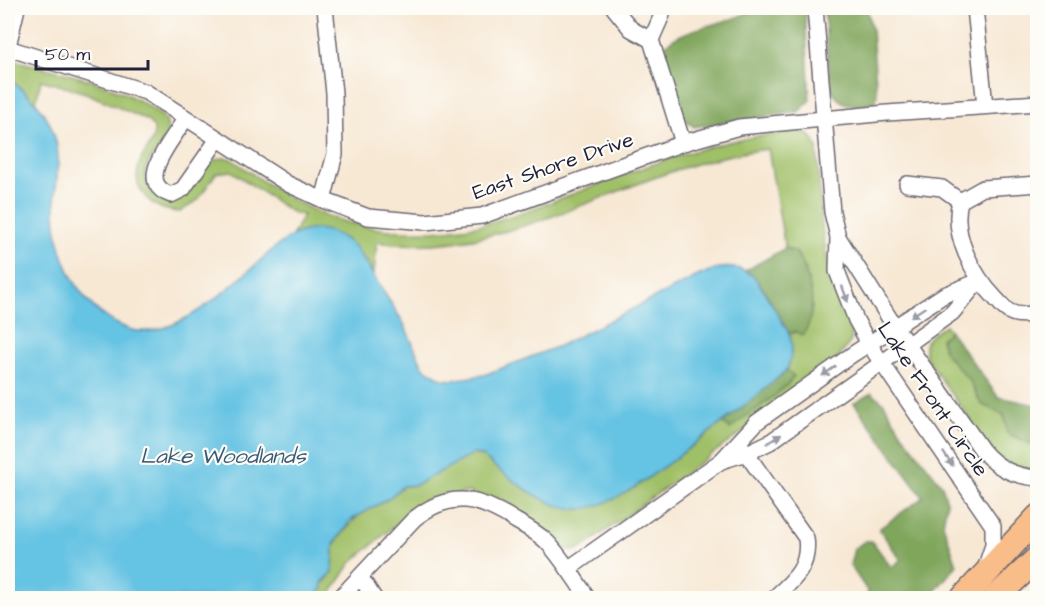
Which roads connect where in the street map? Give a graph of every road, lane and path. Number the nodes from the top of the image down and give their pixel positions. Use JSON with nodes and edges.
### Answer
{"nodes":[{"id":1,"x":16,"y":8,"type":"edge"},
{"id":2,"x":325,"y":8,"type":"edge"},
{"id":3,"x":614,"y":8,"type":"edge"},
{"id":4,"x":661,"y":8,"type":"edge"},
{"id":5,"x":815,"y":8,"type":"edge"},
{"id":6,"x":975,"y":8,"type":"edge"},
{"id":7,"x":651,"y":40,"type":"junction"},
{"id":8,"x":8,"y":47,"type":"edge"},
{"id":9,"x":1038,"y":103,"type":"edge"},
{"id":10,"x":985,"y":106,"type":"junction"},
{"id":11,"x":186,"y":119,"type":"junction"},
{"id":12,"x":824,"y":119,"type":"junction"},
{"id":13,"x":218,"y":139,"type":"junction"},
{"id":14,"x":682,"y":143,"type":"junction"},
{"id":15,"x":906,"y":184,"type":"dead end"},
{"id":16,"x":1038,"y":184,"type":"edge"},
{"id":17,"x":323,"y":201,"type":"junction"},
{"id":18,"x":960,"y":201,"type":"junction"},
{"id":19,"x":838,"y":237,"type":"junction"},
{"id":20,"x":979,"y":281,"type":"junction"},
{"id":21,"x":1038,"y":312,"type":"edge"},
{"id":22,"x":895,"y":327,"type":"junction"},
{"id":23,"x":869,"y":344,"type":"junction"},
{"id":24,"x":907,"y":345,"type":"junction"},
{"id":25,"x":881,"y":363,"type":"junction"},
{"id":26,"x":738,"y":440,"type":"junction"},
{"id":27,"x":747,"y":453,"type":"junction"},
{"id":28,"x":720,"y":461,"type":"junction"},
{"id":29,"x":1038,"y":478,"type":"edge"},
{"id":30,"x":1038,"y":517,"type":"edge"},
{"id":31,"x":1038,"y":558,"type":"edge"},
{"id":32,"x":568,"y":569,"type":"junction"},
{"id":33,"x":361,"y":578,"type":"junction"},
{"id":34,"x":988,"y":589,"type":"edge"},
{"id":35,"x":340,"y":598,"type":"edge"},
{"id":36,"x":374,"y":598,"type":"edge"},
{"id":37,"x":588,"y":598,"type":"edge"},
{"id":38,"x":774,"y":598,"type":"edge"},
{"id":39,"x":963,"y":598,"type":"edge"}],
"edges":[{"from":1,"to":8,"type":"street"},
{"from":2,"to":17,"type":"street"},
{"from":3,"to":7,"type":"street"},
{"from":4,"to":7,"type":"street"},
{"from":5,"to":12,"type":"street","name":"Lake Front Circle"},
{"from":6,"to":10,"type":"street"},
{"from":7,"to":14,"type":"street"},
{"from":8,"to":11,"type":"street","name":"East Shore Drive"},
{"from":9,"to":10,"type":"street","name":"East Shore Drive"},
{"from":10,"to":12,"type":"street","name":"East Shore Drive"},
{"from":11,"to":13,"type":"street","name":"East Shore Drive"},
{"from":11,"to":13,"type":"street"},
{"from":12,"to":14,"type":"street","name":"East Shore Drive"},
{"from":12,"to":19,"type":"street","name":"Lake Front Circle"},
{"from":13,"to":17,"type":"street","name":"East Shore Drive"},
{"from":14,"to":17,"type":"street","name":"East Shore Drive"},
{"from":15,"to":18,"type":"street"},
{"from":16,"to":18,"type":"street"},
{"from":18,"to":20,"type":"street"},
{"from":19,"to":22,"type":"street","name":"Lake Front Circle"},
{"from":19,"to":23,"type":"street","name":"Lake Front Circle","one_way":true},
{"from":20,"to":21,"type":"street"},
{"from":20,"to":22,"type":"street","one_way":true},
{"from":20,"to":24,"type":"street"},
{"from":22,"to":23,"type":"street"},
{"from":22,"to":24,"type":"street","name":"Lake Front Circle"},
{"from":23,"to":25,"type":"street","name":"Lake Front Circle"},
{"from":23,"to":26,"type":"street","one_way":true},
{"from":24,"to":25,"type":"street"},
{"from":24,"to":29,"type":"street","name":"Lake Front Circle"},
{"from":27,"to":25,"type":"street","one_way":true},
{"from":25,"to":34,"type":"street","name":"Lake Front Circle","one_way":true},
{"from":26,"to":27,"type":"street"},
{"from":26,"to":28,"type":"street"},
{"from":27,"to":28,"type":"street"},
{"from":27,"to":38,"type":"street"},
{"from":28,"to":32,"type":"street"},
{"from":30,"to":34,"type":"main road"},
{"from":31,"to":34,"type":"main road"},
{"from":32,"to":33,"type":"street"},
{"from":32,"to":37,"type":"street"},
{"from":33,"to":35,"type":"street"},
{"from":33,"to":36,"type":"street"},
{"from":34,"to":39,"type":"main road"}]}
